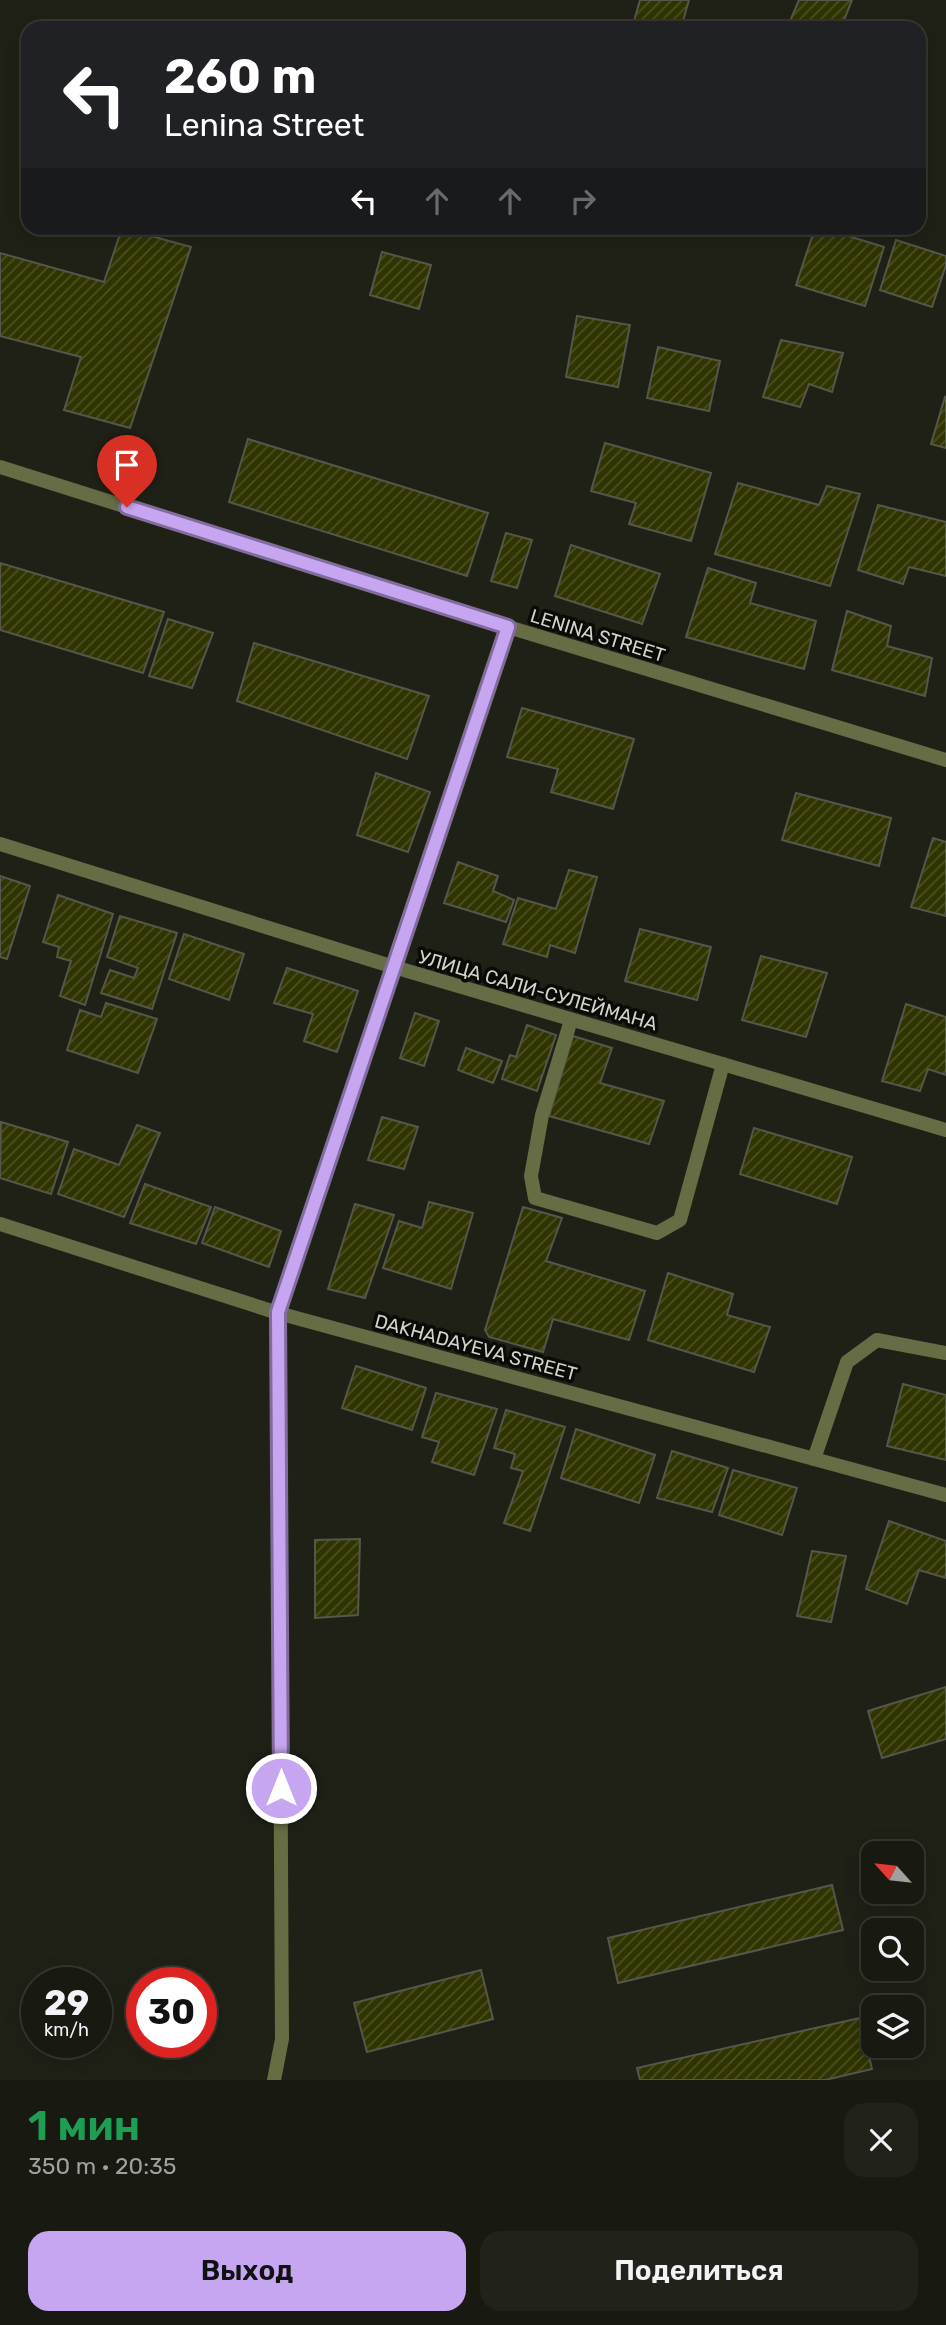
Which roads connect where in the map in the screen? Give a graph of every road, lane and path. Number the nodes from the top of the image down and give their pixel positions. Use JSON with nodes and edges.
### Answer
{"nodes":[{"id":1,"x":0,"y":467,"type":"edge"},
{"id":2,"x":508,"y":627,"type":"junction"},
{"id":3,"x":946,"y":760,"type":"edge"},
{"id":4,"x":0,"y":844,"type":"edge"},
{"id":5,"x":394,"y":967,"type":"junction"},
{"id":6,"x":571,"y":1020,"type":"junction"},
{"id":7,"x":723,"y":1064,"type":"junction"},
{"id":8,"x":946,"y":1130,"type":"edge"},
{"id":9,"x":0,"y":1224,"type":"edge"},
{"id":10,"x":278,"y":1312,"type":"junction"},
{"id":11,"x":946,"y":1353,"type":"edge"},
{"id":12,"x":814,"y":1459,"type":"junction"},
{"id":13,"x":946,"y":1495,"type":"edge"},
{"id":14,"x":274,"y":2080,"type":"edge"}],
"edges":[{"from":1,"to":2,"type":"street","name":"LENINA STREET"},
{"from":2,"to":3,"type":"street","name":"LENINA STREET"},
{"from":2,"to":5,"type":"street"},
{"from":4,"to":5,"type":"street","name":"УЛИЦА САЛИ-СУЛЕЙМАНА"},
{"from":5,"to":6,"type":"street","name":"УЛИЦА САЛИ-СУЛЕЙМАНА"},
{"from":5,"to":10,"type":"street"},
{"from":6,"to":7,"type":"street","name":"УЛИЦА САЛИ-СУЛЕЙМАНА"},
{"from":6,"to":7,"type":"street"},
{"from":7,"to":8,"type":"street","name":"УЛИЦА САЛИ-СУЛЕЙМАНА"},
{"from":9,"to":10,"type":"street","name":"DAKHADAYEVA STREET"},
{"from":10,"to":12,"type":"street","name":"DAKHADAYEVA STREET"},
{"from":10,"to":14,"type":"street"},
{"from":11,"to":12,"type":"street"},
{"from":12,"to":13,"type":"street","name":"DAKHADAYEVA STREET"}]}
